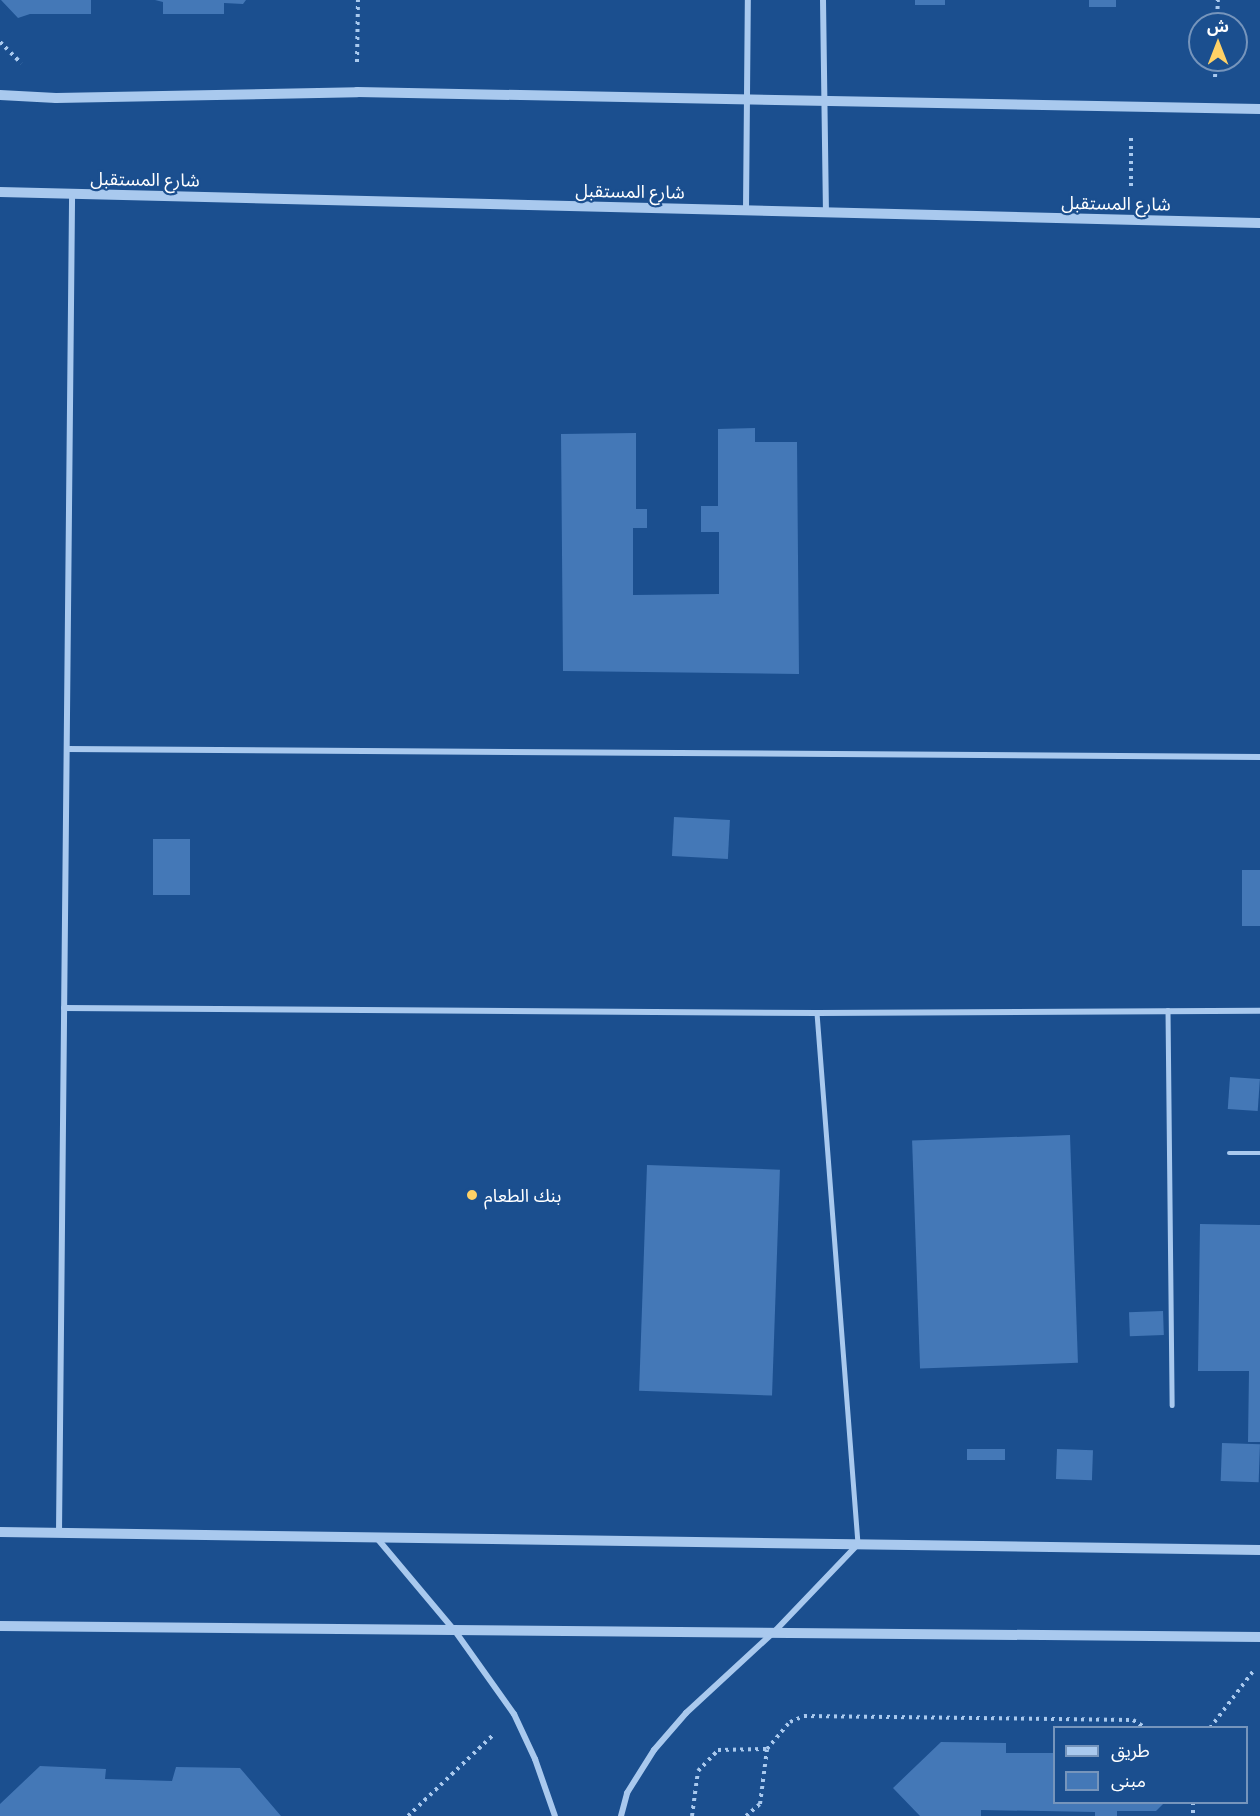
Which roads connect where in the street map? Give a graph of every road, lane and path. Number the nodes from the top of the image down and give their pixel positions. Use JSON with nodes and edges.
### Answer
{"nodes":[{"id":1,"x":358,"y":0,"type":"edge"},
{"id":2,"x":748,"y":0,"type":"edge"},
{"id":3,"x":824,"y":0,"type":"edge"},
{"id":4,"x":357,"y":92,"type":"junction"},
{"id":5,"x":0,"y":95,"type":"edge"},
{"id":6,"x":748,"y":99,"type":"junction"},
{"id":7,"x":826,"y":102,"type":"junction"},
{"id":8,"x":1131,"y":107,"type":"junction"},
{"id":9,"x":1260,"y":109,"type":"edge"},
{"id":10,"x":0,"y":192,"type":"edge"},
{"id":11,"x":72,"y":194,"type":"junction"},
{"id":12,"x":746,"y":210,"type":"junction"},
{"id":13,"x":826,"y":213,"type":"junction"},
{"id":14,"x":1131,"y":220,"type":"junction"},
{"id":15,"x":1260,"y":223,"type":"edge"},
{"id":16,"x":67,"y":749,"type":"junction"},
{"id":17,"x":1260,"y":757,"type":"edge"},
{"id":18,"x":64,"y":1008,"type":"junction"},
{"id":19,"x":1168,"y":1010,"type":"junction"},
{"id":20,"x":1260,"y":1011,"type":"edge"},
{"id":21,"x":817,"y":1013,"type":"junction"},
{"id":22,"x":1229,"y":1152,"type":"dead end"},
{"id":23,"x":1260,"y":1154,"type":"edge"},
{"id":24,"x":1172,"y":1405,"type":"dead end"},
{"id":25,"x":0,"y":1532,"type":"edge"},
{"id":26,"x":60,"y":1533,"type":"junction"},
{"id":27,"x":376,"y":1536,"type":"junction"},
{"id":28,"x":858,"y":1544,"type":"junction"},
{"id":29,"x":1260,"y":1550,"type":"edge"},
{"id":30,"x":0,"y":1626,"type":"edge"},
{"id":31,"x":455,"y":1631,"type":"junction"},
{"id":32,"x":775,"y":1631,"type":"junction"},
{"id":33,"x":1260,"y":1637,"type":"edge"},
{"id":34,"x":1260,"y":1662,"type":"edge"},
{"id":35,"x":514,"y":1714,"type":"junction"},
{"id":36,"x":1143,"y":1726,"type":"edge"},
{"id":37,"x":1212,"y":1726,"type":"edge"},
{"id":38,"x":767,"y":1749,"type":"junction"},
{"id":39,"x":408,"y":1816,"type":"edge"},
{"id":40,"x":555,"y":1816,"type":"edge"},
{"id":41,"x":621,"y":1816,"type":"edge"},
{"id":42,"x":692,"y":1816,"type":"edge"},
{"id":43,"x":748,"y":1816,"type":"edge"}],
"edges":[{"from":1,"to":4,"type":"path"},
{"from":2,"to":6,"type":"street"},
{"from":3,"to":7,"type":"street"},
{"from":4,"to":5,"type":"street"},
{"from":4,"to":6,"type":"street"},
{"from":6,"to":7,"type":"street"},
{"from":6,"to":12,"type":"street"},
{"from":7,"to":8,"type":"street"},
{"from":7,"to":13,"type":"street"},
{"from":8,"to":9,"type":"street"},
{"from":8,"to":14,"type":"path"},
{"from":10,"to":11,"type":"street","name":"شارع المستقبل"},
{"from":11,"to":12,"type":"street","name":"شارع المستقبل"},
{"from":11,"to":16,"type":"street"},
{"from":12,"to":13,"type":"street","name":"شارع المستقبل"},
{"from":13,"to":14,"type":"street","name":"شارع المستقبل"},
{"from":14,"to":15,"type":"street","name":"شارع المستقبل"},
{"from":16,"to":17,"type":"street"},
{"from":16,"to":18,"type":"street"},
{"from":18,"to":21,"type":"street"},
{"from":18,"to":26,"type":"street"},
{"from":19,"to":20,"type":"street"},
{"from":19,"to":21,"type":"street"},
{"from":19,"to":24,"type":"lane"},
{"from":21,"to":28,"type":"lane"},
{"from":22,"to":23,"type":"lane"},
{"from":25,"to":26,"type":"street"},
{"from":26,"to":27,"type":"street"},
{"from":27,"to":28,"type":"street"},
{"from":27,"to":31,"type":"street"},
{"from":28,"to":29,"type":"street"},
{"from":28,"to":32,"type":"street"},
{"from":30,"to":31,"type":"street"},
{"from":31,"to":32,"type":"street"},
{"from":31,"to":35,"type":"street"},
{"from":32,"to":33,"type":"street"},
{"from":32,"to":41,"type":"street"},
{"from":34,"to":37,"type":"path"},
{"from":35,"to":39,"type":"path"},
{"from":35,"to":40,"type":"street"},
{"from":36,"to":38,"type":"path"},
{"from":38,"to":42,"type":"path"},
{"from":38,"to":43,"type":"path"}]}
